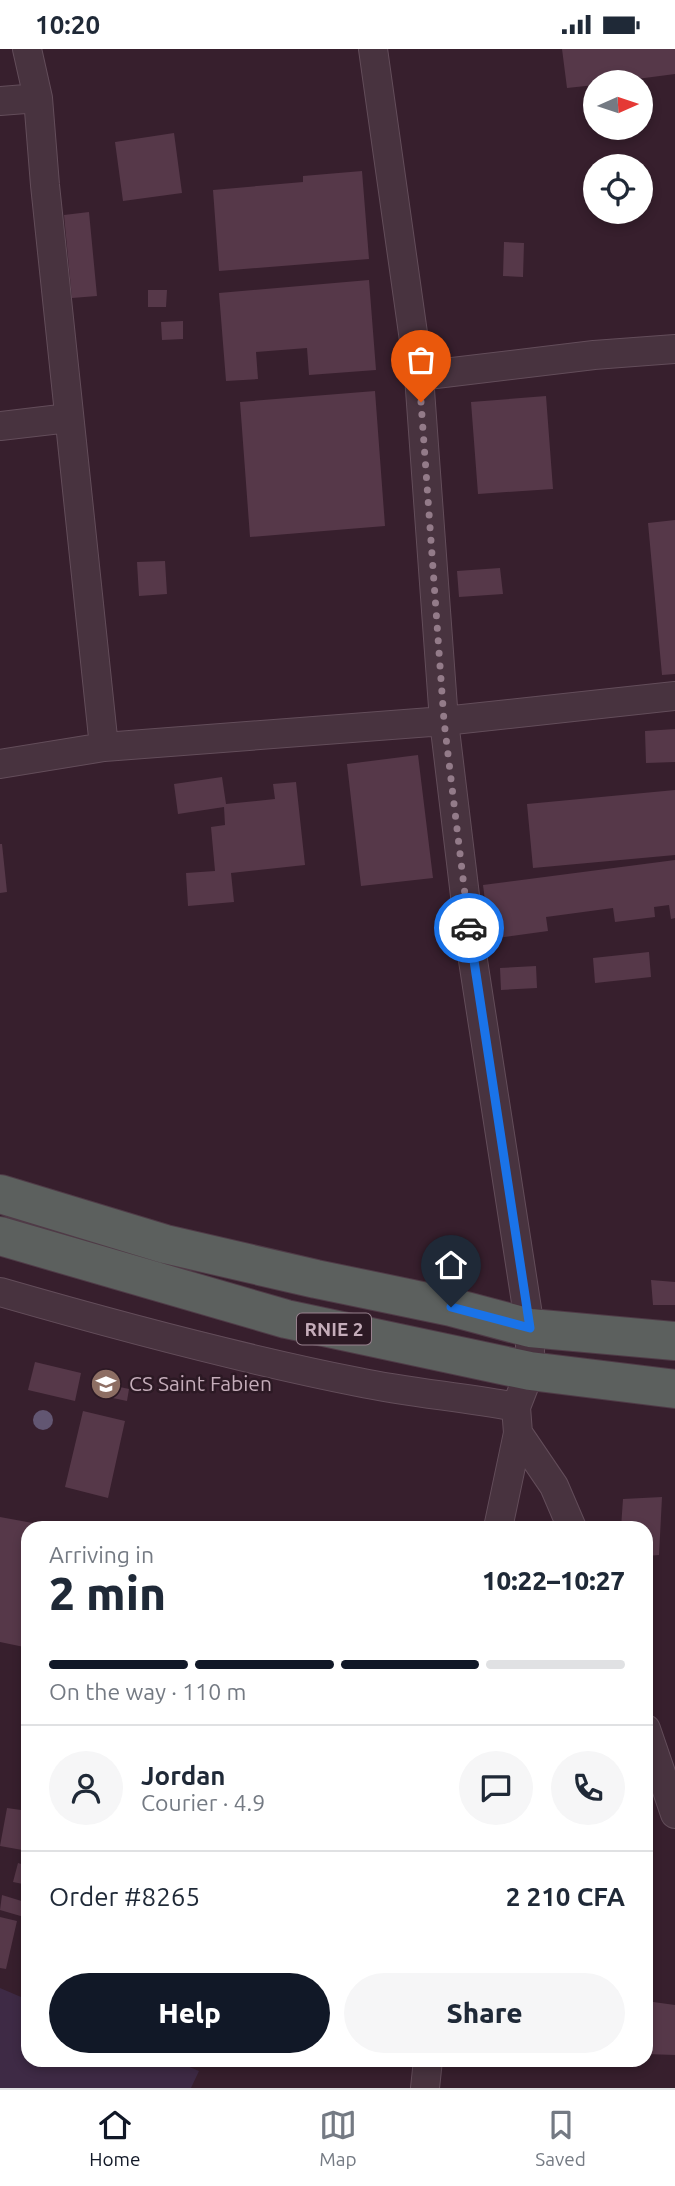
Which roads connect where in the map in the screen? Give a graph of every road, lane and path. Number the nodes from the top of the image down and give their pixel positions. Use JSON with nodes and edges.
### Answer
{"nodes":[{"id":1,"x":27,"y":49,"type":"edge"},
{"id":2,"x":373,"y":49,"type":"edge"},
{"id":3,"x":38,"y":98,"type":"junction"},
{"id":4,"x":0,"y":101,"type":"edge"},
{"id":5,"x":675,"y":349,"type":"edge"},
{"id":6,"x":419,"y":376,"type":"junction"},
{"id":7,"x":69,"y":418,"type":"junction"},
{"id":8,"x":0,"y":426,"type":"edge"},
{"id":9,"x":675,"y":696,"type":"edge"},
{"id":10,"x":444,"y":721,"type":"junction"},
{"id":11,"x":104,"y":747,"type":"junction"},
{"id":12,"x":0,"y":764,"type":"edge"},
{"id":13,"x":0,"y":1193,"type":"edge"},
{"id":14,"x":0,"y":1236,"type":"edge"},
{"id":15,"x":0,"y":1292,"type":"edge"},
{"id":16,"x":530,"y":1328,"type":"junction"},
{"id":17,"x":675,"y":1341,"type":"edge"},
{"id":18,"x":530,"y":1371,"type":"junction"},
{"id":19,"x":675,"y":1389,"type":"edge"},
{"id":20,"x":517,"y":1420,"type":"junction"},
{"id":21,"x":499,"y":1521,"type":"edge"},
{"id":22,"x":569,"y":1521,"type":"edge"},
{"id":23,"x":653,"y":1750,"type":"edge"},
{"id":24,"x":675,"y":1814,"type":"edge"},
{"id":25,"x":427,"y":2067,"type":"edge"},
{"id":26,"x":425,"y":2088,"type":"edge"}],
"edges":[{"from":1,"to":3,"type":"street"},
{"from":2,"to":6,"type":"street"},
{"from":3,"to":4,"type":"street"},
{"from":3,"to":7,"type":"street"},
{"from":5,"to":6,"type":"street"},
{"from":6,"to":10,"type":"street"},
{"from":7,"to":8,"type":"street"},
{"from":7,"to":11,"type":"street"},
{"from":9,"to":10,"type":"street"},
{"from":10,"to":11,"type":"street"},
{"from":10,"to":16,"type":"street"},
{"from":11,"to":12,"type":"street"},
{"from":13,"to":16,"type":"highway","name":"RNIE 2","number":"RNIE 2"},
{"from":14,"to":18,"type":"highway","name":"RNIE 2","number":"RNIE 2"},
{"from":15,"to":20,"type":"street"},
{"from":16,"to":17,"type":"highway","name":"RNIE 2","number":"RNIE 2"},
{"from":16,"to":18,"type":"street"},
{"from":18,"to":19,"type":"highway","name":"RNIE 2","number":"RNIE 2"},
{"from":18,"to":20,"type":"street"},
{"from":20,"to":21,"type":"street"},
{"from":20,"to":22,"type":"street"},
{"from":23,"to":24,"type":"street"},
{"from":25,"to":26,"type":"street"}]}
